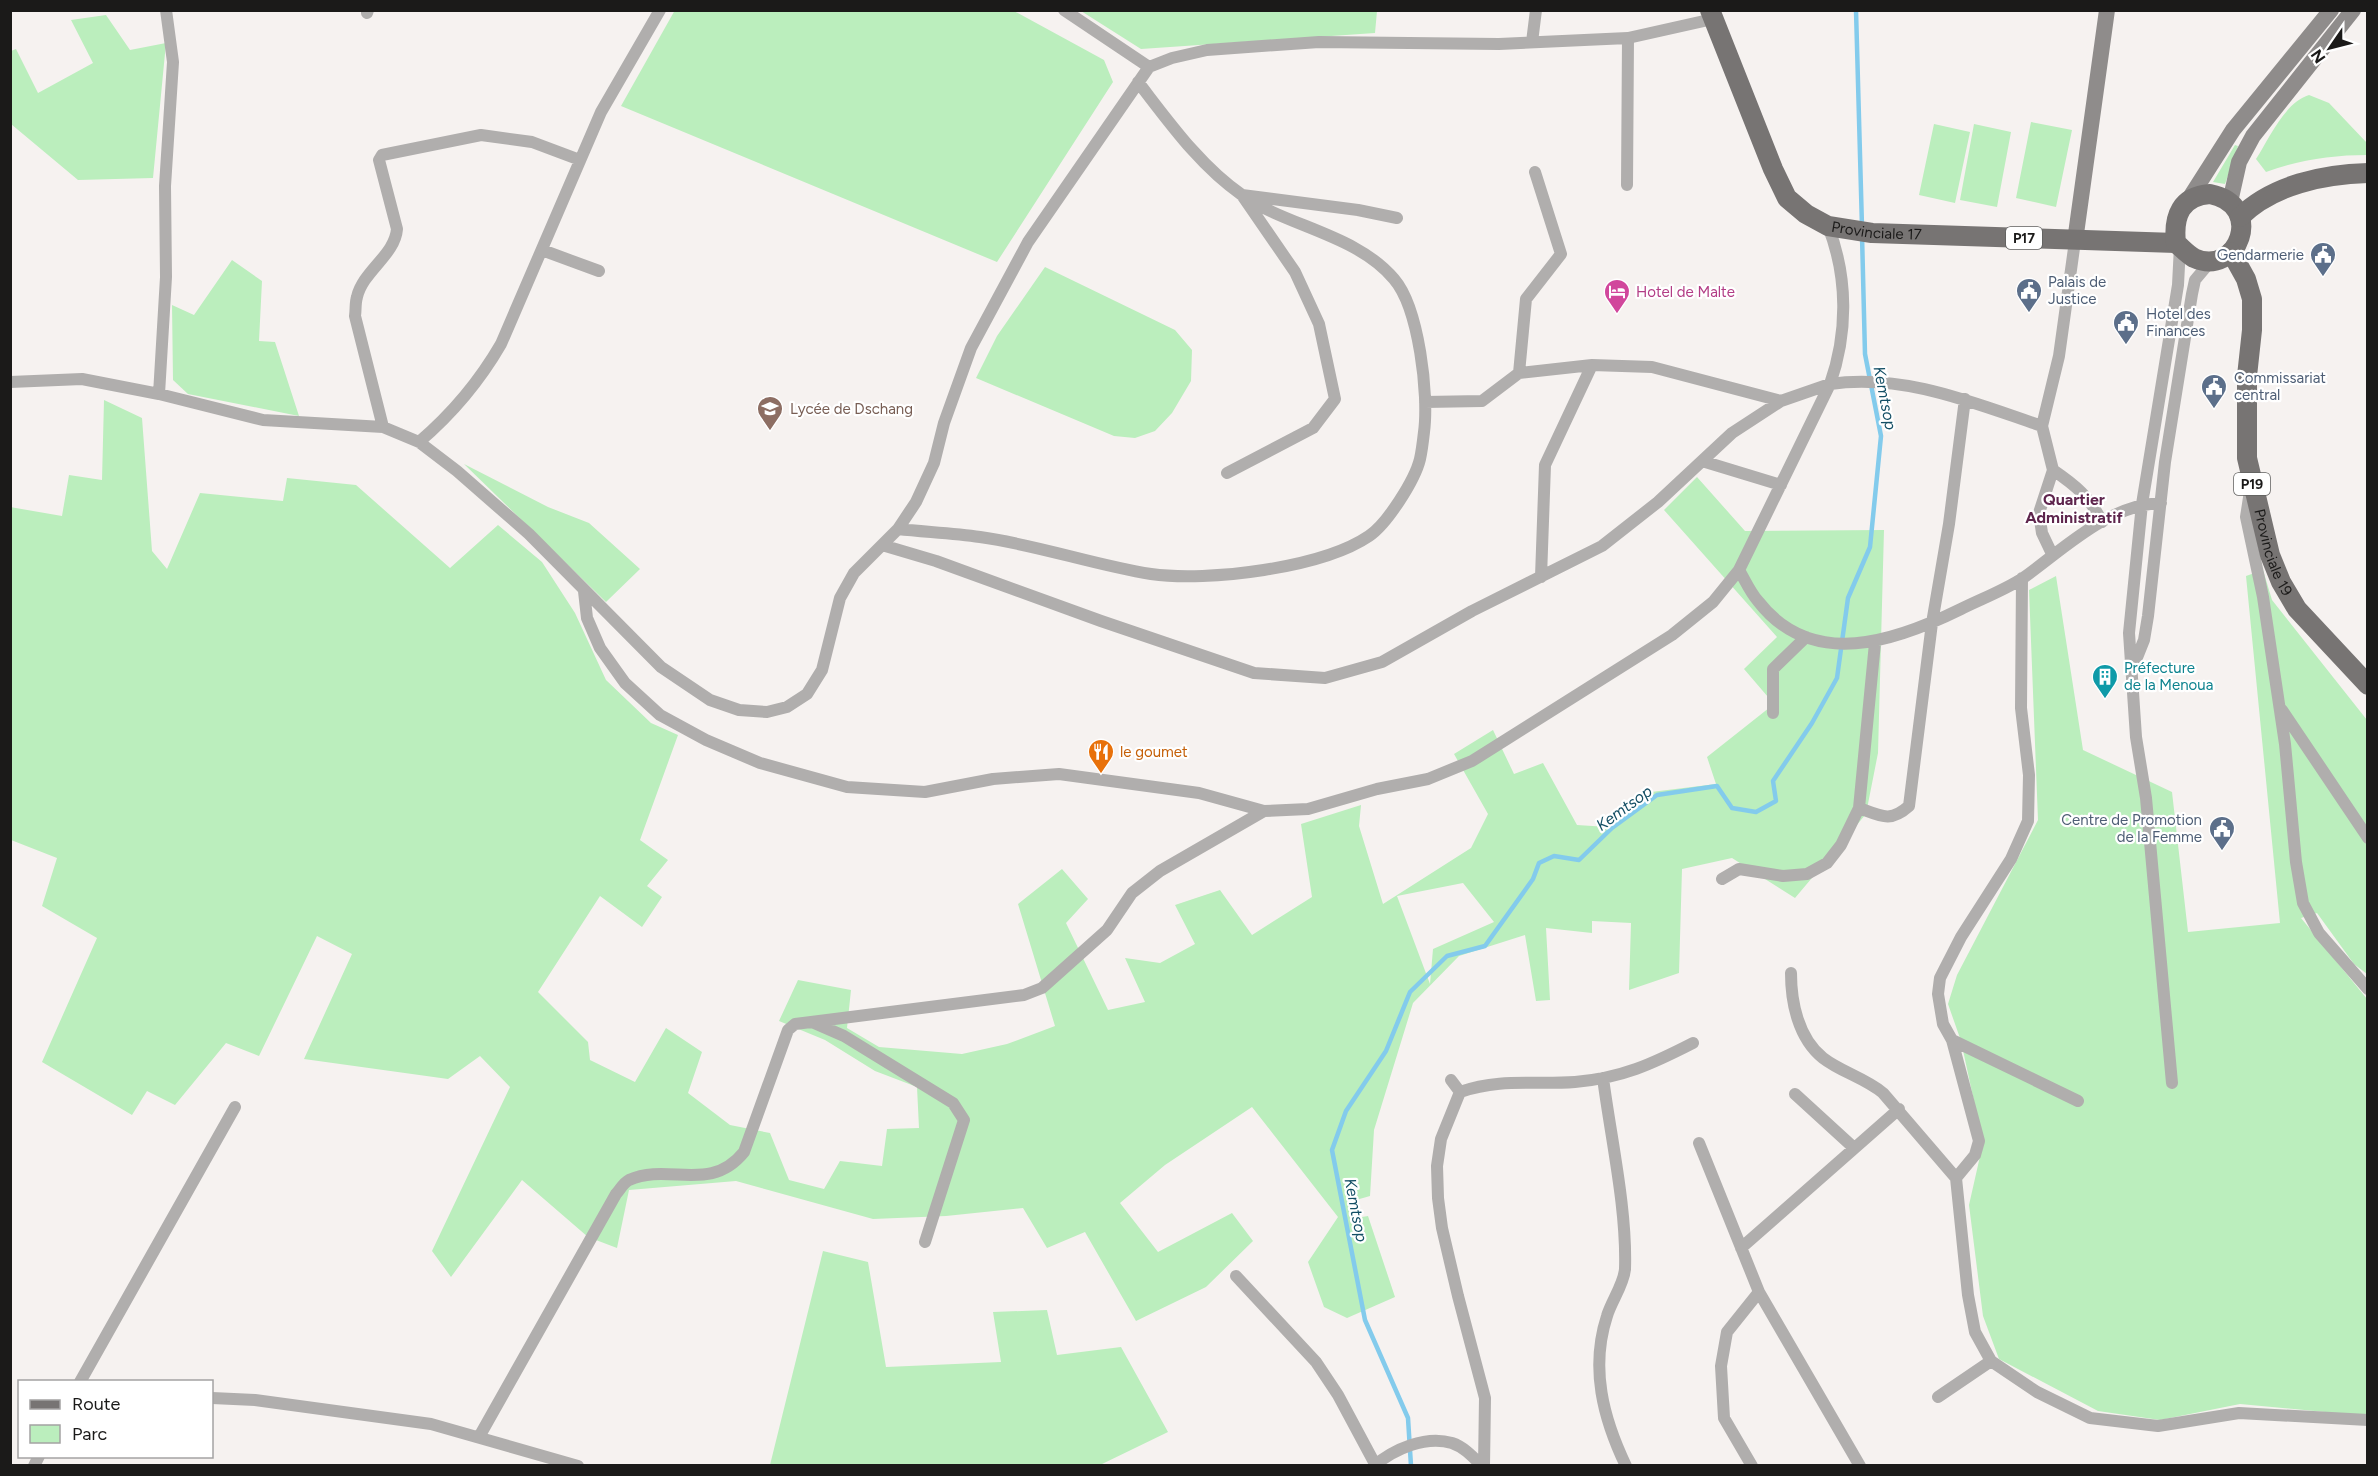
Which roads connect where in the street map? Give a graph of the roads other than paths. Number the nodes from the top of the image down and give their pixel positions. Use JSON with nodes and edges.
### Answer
{"nodes":[{"id":1,"x":166,"y":10,"type":"edge"},
{"id":2,"x":660,"y":10,"type":"edge"},
{"id":3,"x":1064,"y":10,"type":"edge"},
{"id":4,"x":1536,"y":10,"type":"edge"},
{"id":5,"x":2107,"y":10,"type":"edge"},
{"id":6,"x":2331,"y":10,"type":"edge"},
{"id":7,"x":2353,"y":10,"type":"edge"},
{"id":8,"x":1711,"y":14,"type":"edge"},
{"id":9,"x":1628,"y":38,"type":"junction"},
{"id":10,"x":1532,"y":42,"type":"junction"},
{"id":11,"x":2294,"y":57,"type":"junction"},
{"id":12,"x":1149,"y":67,"type":"junction"},
{"id":13,"x":2308,"y":68,"type":"junction"},
{"id":14,"x":1138,"y":82,"type":"junction"},
{"id":15,"x":580,"y":160,"type":"junction"},
{"id":16,"x":1535,"y":172,"type":"dead end"},
{"id":17,"x":2367,"y":173,"type":"edge"},
{"id":18,"x":1627,"y":185,"type":"dead end"},
{"id":19,"x":1242,"y":195,"type":"junction"},
{"id":20,"x":2189,"y":199,"type":"junction"},
{"id":21,"x":2235,"y":210,"type":"junction"},
{"id":22,"x":1397,"y":218,"type":"dead end"},
{"id":23,"x":1828,"y":226,"type":"junction"},
{"id":24,"x":2075,"y":241,"type":"junction"},
{"id":25,"x":2178,"y":245,"type":"junction"},
{"id":26,"x":542,"y":250,"type":"junction"},
{"id":27,"x":2231,"y":252,"type":"junction"},
{"id":28,"x":2211,"y":261,"type":"junction"},
{"id":29,"x":599,"y":271,"type":"dead end"},
{"id":30,"x":1592,"y":365,"type":"junction"},
{"id":31,"x":1519,"y":373,"type":"junction"},
{"id":32,"x":10,"y":382,"type":"edge"},
{"id":33,"x":1830,"y":384,"type":"junction"},
{"id":34,"x":159,"y":394,"type":"junction"},
{"id":35,"x":1965,"y":399,"type":"junction"},
{"id":36,"x":1781,"y":401,"type":"junction"},
{"id":37,"x":1425,"y":402,"type":"junction"},
{"id":38,"x":2042,"y":426,"type":"junction"},
{"id":39,"x":383,"y":427,"type":"junction"},
{"id":40,"x":419,"y":442,"type":"junction"},
{"id":41,"x":1702,"y":461,"type":"junction"},
{"id":42,"x":2053,"y":470,"type":"junction"},
{"id":43,"x":1227,"y":472,"type":"dead end"},
{"id":44,"x":2252,"y":480,"type":"junction"},
{"id":45,"x":1781,"y":485,"type":"junction"},
{"id":46,"x":2161,"y":503,"type":"junction"},
{"id":47,"x":2142,"y":504,"type":"junction"},
{"id":48,"x":2102,"y":522,"type":"junction"},
{"id":49,"x":898,"y":529,"type":"junction"},
{"id":50,"x":882,"y":545,"type":"junction"},
{"id":51,"x":2052,"y":554,"type":"junction"},
{"id":52,"x":1739,"y":570,"type":"junction"},
{"id":53,"x":1541,"y":577,"type":"junction"},
{"id":54,"x":2022,"y":578,"type":"junction"},
{"id":55,"x":584,"y":591,"type":"junction"},
{"id":56,"x":1932,"y":623,"type":"junction"},
{"id":57,"x":1806,"y":637,"type":"junction"},
{"id":58,"x":1875,"y":643,"type":"junction"},
{"id":59,"x":2132,"y":669,"type":"junction"},
{"id":60,"x":2367,"y":685,"type":"edge"},
{"id":61,"x":2279,"y":707,"type":"junction"},
{"id":62,"x":1773,"y":713,"type":"dead end"},
{"id":63,"x":1859,"y":808,"type":"junction"},
{"id":64,"x":1264,"y":811,"type":"junction"},
{"id":65,"x":2367,"y":838,"type":"edge"},
{"id":66,"x":1722,"y":879,"type":"dead end"},
{"id":67,"x":1791,"y":973,"type":"dead end"},
{"id":68,"x":2367,"y":989,"type":"edge"},
{"id":69,"x":811,"y":1022,"type":"junction"},
{"id":70,"x":1952,"y":1040,"type":"junction"},
{"id":71,"x":1693,"y":1043,"type":"dead end"},
{"id":72,"x":1604,"y":1078,"type":"junction"},
{"id":73,"x":1451,"y":1080,"type":"dead end"},
{"id":74,"x":2172,"y":1083,"type":"dead end"},
{"id":75,"x":1460,"y":1092,"type":"junction"},
{"id":76,"x":1795,"y":1094,"type":"dead end"},
{"id":77,"x":2078,"y":1101,"type":"dead end"},
{"id":78,"x":235,"y":1107,"type":"dead end"},
{"id":79,"x":1899,"y":1109,"type":"junction"},
{"id":80,"x":1699,"y":1143,"type":"dead end"},
{"id":81,"x":1853,"y":1147,"type":"junction"},
{"id":82,"x":1956,"y":1178,"type":"junction"},
{"id":83,"x":925,"y":1242,"type":"dead end"},
{"id":84,"x":1742,"y":1248,"type":"junction"},
{"id":85,"x":1236,"y":1276,"type":"dead end"},
{"id":86,"x":1759,"y":1292,"type":"junction"},
{"id":87,"x":1991,"y":1361,"type":"junction"},
{"id":88,"x":81,"y":1380,"type":"edge"},
{"id":89,"x":1938,"y":1397,"type":"dead end"},
{"id":90,"x":213,"y":1398,"type":"edge"},
{"id":91,"x":2367,"y":1420,"type":"edge"},
{"id":92,"x":479,"y":1437,"type":"junction"},
{"id":93,"x":1374,"y":1465,"type":"edge"},
{"id":94,"x":578,"y":1466,"type":"edge"},
{"id":95,"x":1483,"y":1466,"type":"edge"},
{"id":96,"x":1626,"y":1466,"type":"edge"},
{"id":97,"x":1752,"y":1466,"type":"edge"},
{"id":98,"x":1860,"y":1466,"type":"edge"}],
"edges":[{"from":1,"to":34,"type":"street"},
{"from":2,"to":15,"type":"street"},
{"from":3,"to":12,"type":"street"},
{"from":4,"to":10,"type":"street"},
{"from":5,"to":24,"type":"street"},
{"from":6,"to":11,"type":"street"},
{"from":7,"to":13,"type":"street"},
{"from":8,"to":9,"type":"street"},
{"from":8,"to":23,"type":"main road","name":"Provinciale 17","number":"P17"},
{"from":9,"to":10,"type":"street"},
{"from":9,"to":18,"type":"street"},
{"from":10,"to":12,"type":"street"},
{"from":11,"to":13,"type":"street"},
{"from":11,"to":20,"type":"street"},
{"from":12,"to":14,"type":"street"},
{"from":13,"to":21,"type":"street"},
{"from":14,"to":19,"type":"street"},
{"from":14,"to":49,"type":"street"},
{"from":15,"to":26,"type":"street"},
{"from":15,"to":39,"type":"street"},
{"from":16,"to":31,"type":"street"},
{"from":17,"to":21,"type":"main road"},
{"from":19,"to":22,"type":"street"},
{"from":19,"to":37,"type":"street"},
{"from":19,"to":43,"type":"street"},
{"from":20,"to":21,"type":"main road"},
{"from":20,"to":25,"type":"main road"},
{"from":21,"to":27,"type":"main road"},
{"from":23,"to":24,"type":"main road","name":"Provinciale 17","number":"P17"},
{"from":23,"to":33,"type":"street"},
{"from":24,"to":25,"type":"main road","name":"Provinciale 17","number":"P17"},
{"from":24,"to":38,"type":"street"},
{"from":25,"to":28,"type":"main road"},
{"from":25,"to":47,"type":"street"},
{"from":26,"to":29,"type":"street"},
{"from":26,"to":40,"type":"street"},
{"from":27,"to":28,"type":"main road"},
{"from":27,"to":44,"type":"main road","name":"Provinciale 19","number":"P19"},
{"from":28,"to":46,"type":"street"},
{"from":30,"to":31,"type":"street"},
{"from":30,"to":36,"type":"street"},
{"from":30,"to":53,"type":"street"},
{"from":31,"to":37,"type":"street"},
{"from":32,"to":34,"type":"street"},
{"from":33,"to":35,"type":"street"},
{"from":33,"to":36,"type":"street"},
{"from":33,"to":45,"type":"street"},
{"from":34,"to":39,"type":"street"},
{"from":35,"to":38,"type":"street"},
{"from":35,"to":56,"type":"street"},
{"from":36,"to":41,"type":"street"},
{"from":37,"to":49,"type":"street"},
{"from":38,"to":42,"type":"street"},
{"from":39,"to":40,"type":"street"},
{"from":40,"to":55,"type":"street"},
{"from":41,"to":45,"type":"street"},
{"from":41,"to":53,"type":"street"},
{"from":42,"to":48,"type":"street"},
{"from":42,"to":51,"type":"street"},
{"from":44,"to":60,"type":"main road","name":"Provinciale 19","number":"P19"},
{"from":44,"to":61,"type":"street"},
{"from":45,"to":52,"type":"street"},
{"from":46,"to":47,"type":"street"},
{"from":46,"to":59,"type":"street"},
{"from":47,"to":48,"type":"street"},
{"from":47,"to":59,"type":"street"},
{"from":48,"to":51,"type":"street"},
{"from":49,"to":50,"type":"street"},
{"from":50,"to":53,"type":"street"},
{"from":50,"to":55,"type":"street"},
{"from":51,"to":54,"type":"street"},
{"from":52,"to":57,"type":"street"},
{"from":52,"to":64,"type":"street"},
{"from":54,"to":56,"type":"street"},
{"from":54,"to":70,"type":"street"},
{"from":55,"to":64,"type":"street"},
{"from":56,"to":58,"type":"street"},
{"from":56,"to":63,"type":"street"},
{"from":57,"to":58,"type":"street"},
{"from":57,"to":62,"type":"street"},
{"from":58,"to":63,"type":"street"},
{"from":59,"to":74,"type":"street"},
{"from":61,"to":65,"type":"street"},
{"from":61,"to":68,"type":"street"},
{"from":63,"to":66,"type":"street"},
{"from":64,"to":69,"type":"street"},
{"from":67,"to":79,"type":"street"},
{"from":69,"to":83,"type":"street"},
{"from":69,"to":92,"type":"street"},
{"from":70,"to":77,"type":"street"},
{"from":70,"to":82,"type":"street"},
{"from":71,"to":72,"type":"street"},
{"from":72,"to":75,"type":"street"},
{"from":72,"to":96,"type":"street"},
{"from":73,"to":75,"type":"street"},
{"from":75,"to":95,"type":"street"},
{"from":76,"to":81,"type":"street"},
{"from":78,"to":88,"type":"street"},
{"from":79,"to":81,"type":"street"},
{"from":79,"to":82,"type":"street"},
{"from":80,"to":84,"type":"street"},
{"from":81,"to":84,"type":"street"},
{"from":82,"to":87,"type":"street"},
{"from":84,"to":86,"type":"street"},
{"from":85,"to":93,"type":"street"},
{"from":86,"to":97,"type":"street"},
{"from":86,"to":98,"type":"street"},
{"from":87,"to":89,"type":"street"},
{"from":87,"to":91,"type":"street"},
{"from":90,"to":92,"type":"street"},
{"from":92,"to":94,"type":"street"},
{"from":93,"to":95,"type":"street"}]}
